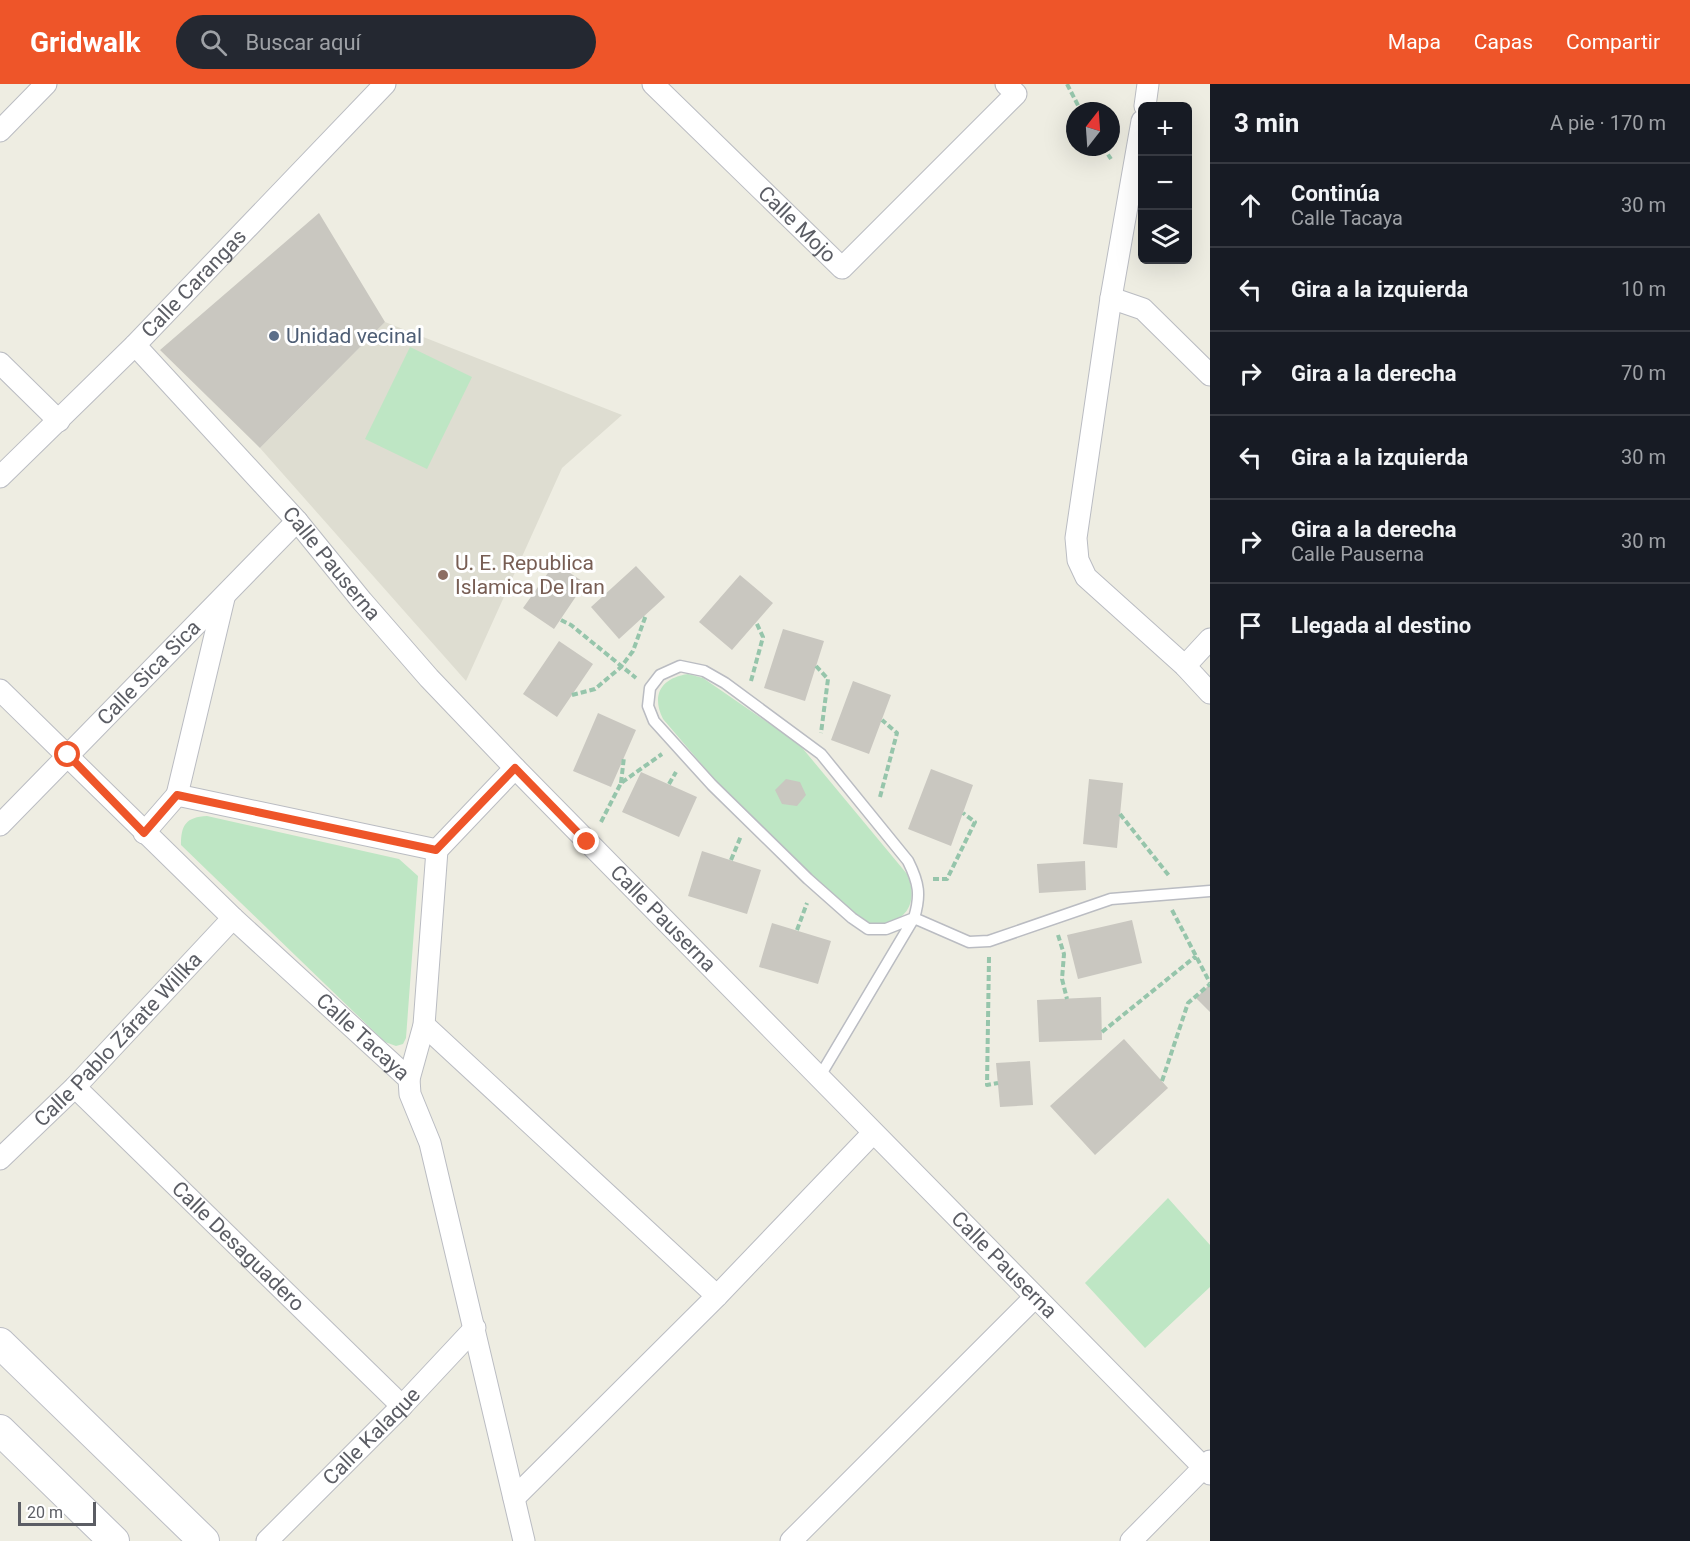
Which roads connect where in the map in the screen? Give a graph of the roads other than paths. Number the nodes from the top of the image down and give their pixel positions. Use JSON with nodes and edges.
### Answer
{"nodes":[{"id":1,"x":46,"y":84,"type":"edge"},
{"id":2,"x":385,"y":84,"type":"edge"},
{"id":3,"x":653,"y":84,"type":"edge"},
{"id":4,"x":1149,"y":84,"type":"edge"},
{"id":5,"x":1011,"y":89,"type":"edge"},
{"id":6,"x":1146,"y":102,"type":"edge"},
{"id":7,"x":0,"y":131,"type":"edge"},
{"id":8,"x":1138,"y":149,"type":"edge"},
{"id":9,"x":1111,"y":298,"type":"junction"},
{"id":10,"x":135,"y":345,"type":"junction"},
{"id":11,"x":0,"y":363,"type":"edge"},
{"id":12,"x":1210,"y":375,"type":"edge"},
{"id":13,"x":59,"y":421,"type":"junction"},
{"id":14,"x":0,"y":477,"type":"edge"},
{"id":15,"x":297,"y":521,"type":"junction"},
{"id":16,"x":224,"y":598,"type":"junction"},
{"id":17,"x":1210,"y":639,"type":"edge"},
{"id":18,"x":1185,"y":666,"type":"junction"},
{"id":19,"x":0,"y":690,"type":"edge"},
{"id":20,"x":1210,"y":693,"type":"edge"},
{"id":21,"x":68,"y":755,"type":"junction"},
{"id":22,"x":515,"y":768,"type":"junction"},
{"id":23,"x":177,"y":795,"type":"junction"},
{"id":24,"x":0,"y":825,"type":"edge"},
{"id":25,"x":144,"y":833,"type":"junction"},
{"id":26,"x":436,"y":850,"type":"junction"},
{"id":27,"x":1210,"y":891,"type":"edge"},
{"id":28,"x":233,"y":918,"type":"junction"},
{"id":29,"x":914,"y":918,"type":"junction"},
{"id":30,"x":424,"y":1025,"type":"junction"},
{"id":31,"x":820,"y":1076,"type":"junction"},
{"id":32,"x":409,"y":1080,"type":"junction"},
{"id":33,"x":75,"y":1087,"type":"junction"},
{"id":34,"x":873,"y":1133,"type":"junction"},
{"id":35,"x":0,"y":1159,"type":"edge"},
{"id":36,"x":717,"y":1296,"type":"junction"},
{"id":37,"x":1035,"y":1297,"type":"junction"},
{"id":38,"x":475,"y":1328,"type":"junction"},
{"id":39,"x":0,"y":1343,"type":"edge"},
{"id":40,"x":402,"y":1406,"type":"junction"},
{"id":41,"x":0,"y":1430,"type":"edge"},
{"id":42,"x":1208,"y":1468,"type":"edge"},
{"id":43,"x":514,"y":1498,"type":"junction"},
{"id":44,"x":114,"y":1541,"type":"edge"},
{"id":45,"x":204,"y":1541,"type":"edge"},
{"id":46,"x":267,"y":1541,"type":"edge"},
{"id":47,"x":524,"y":1541,"type":"edge"},
{"id":48,"x":791,"y":1541,"type":"edge"},
{"id":49,"x":1131,"y":1541,"type":"edge"}],
"edges":[{"from":1,"to":7,"type":"street"},
{"from":2,"to":10,"type":"street","name":"Calle Carangas"},
{"from":3,"to":5,"type":"street","name":"Calle Mojo"},
{"from":4,"to":6,"type":"street"},
{"from":8,"to":9,"type":"street"},
{"from":9,"to":12,"type":"street"},
{"from":9,"to":18,"type":"street"},
{"from":10,"to":13,"type":"street","name":"Calle Carangas"},
{"from":10,"to":15,"type":"street","name":"Calle Pauserna"},
{"from":11,"to":13,"type":"street"},
{"from":13,"to":14,"type":"street","name":"Calle Carangas"},
{"from":15,"to":16,"type":"street","name":"Calle Sica Sica"},
{"from":15,"to":22,"type":"street","name":"Calle Pauserna"},
{"from":16,"to":21,"type":"street","name":"Calle Sica Sica"},
{"from":16,"to":23,"type":"street"},
{"from":17,"to":18,"type":"street"},
{"from":18,"to":20,"type":"street"},
{"from":19,"to":21,"type":"street","name":"Calle Tacaya"},
{"from":21,"to":24,"type":"street","name":"Calle Sica Sica"},
{"from":21,"to":25,"type":"street","name":"Calle Tacaya"},
{"from":22,"to":26,"type":"street"},
{"from":22,"to":31,"type":"street","name":"Calle Pauserna"},
{"from":23,"to":25,"type":"street"},
{"from":23,"to":26,"type":"street"},
{"from":25,"to":28,"type":"street","name":"Calle Tacaya"},
{"from":26,"to":30,"type":"street"},
{"from":27,"to":29,"type":"lane"},
{"from":28,"to":32,"type":"street","name":"Calle Tacaya"},
{"from":28,"to":33,"type":"street","name":"Calle Pablo Zárate Willka"},
{"from":29,"to":29,"type":"lane"},
{"from":29,"to":31,"type":"lane"},
{"from":30,"to":32,"type":"street"},
{"from":30,"to":36,"type":"street"},
{"from":31,"to":34,"type":"street","name":"Calle Pauserna"},
{"from":32,"to":38,"type":"street","name":"Calle Tacaya"},
{"from":33,"to":35,"type":"street","name":"Calle Pablo Zárate Willka"},
{"from":33,"to":40,"type":"street","name":"Calle Desaguadero"},
{"from":34,"to":36,"type":"street"},
{"from":34,"to":37,"type":"street","name":"Calle Pauserna"},
{"from":36,"to":43,"type":"street"},
{"from":37,"to":42,"type":"street","name":"Calle Pauserna"},
{"from":37,"to":48,"type":"street"},
{"from":38,"to":40,"type":"street","name":"Calle Kalaque"},
{"from":38,"to":43,"type":"street","name":"Calle Tacaya"},
{"from":39,"to":45,"type":"main road"},
{"from":40,"to":46,"type":"street","name":"Calle Kalaque"},
{"from":41,"to":44,"type":"main road"},
{"from":42,"to":49,"type":"street"},
{"from":43,"to":47,"type":"street","name":"Calle Tacaya"}]}
